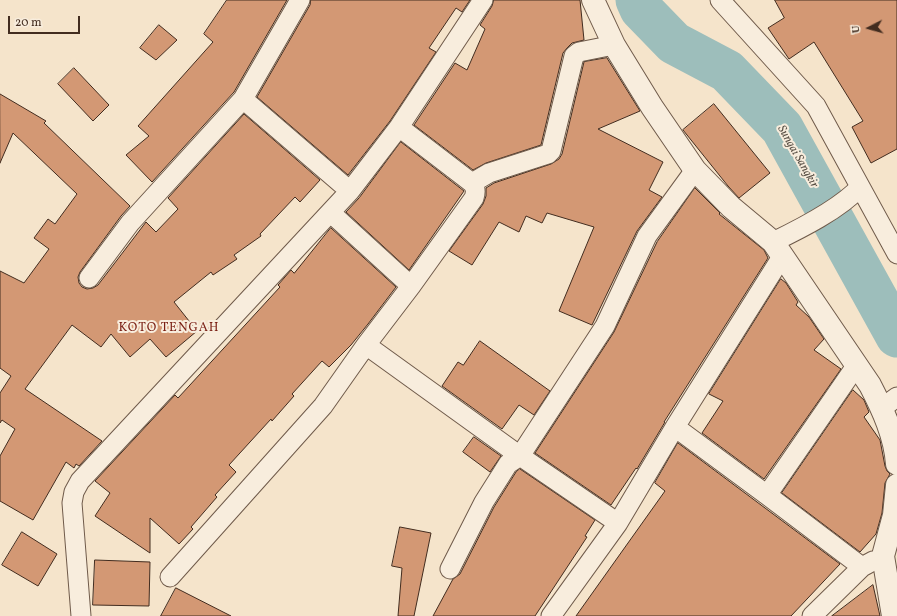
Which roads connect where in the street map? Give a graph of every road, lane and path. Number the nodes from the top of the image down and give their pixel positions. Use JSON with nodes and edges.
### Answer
{"nodes":[{"id":1,"x":300,"y":0,"type":"edge"},
{"id":2,"x":483,"y":0,"type":"edge"},
{"id":3,"x":593,"y":0,"type":"edge"},
{"id":4,"x":720,"y":0,"type":"edge"},
{"id":5,"x":614,"y":45,"type":"junction"},
{"id":6,"x":243,"y":98,"type":"junction"},
{"id":7,"x":399,"y":128,"type":"junction"},
{"id":8,"x":695,"y":170,"type":"junction"},
{"id":9,"x":472,"y":183,"type":"junction"},
{"id":10,"x":350,"y":191,"type":"junction"},
{"id":11,"x":855,"y":192,"type":"junction"},
{"id":12,"x":331,"y":213,"type":"junction"},
{"id":13,"x":778,"y":248,"type":"junction"},
{"id":14,"x":897,"y":254,"type":"edge"},
{"id":15,"x":89,"y":278,"type":"dead end"},
{"id":16,"x":411,"y":286,"type":"junction"},
{"id":17,"x":366,"y":344,"type":"junction"},
{"id":18,"x":856,"y":366,"type":"junction"},
{"id":19,"x":892,"y":401,"type":"edge"},
{"id":20,"x":674,"y":427,"type":"junction"},
{"id":21,"x":520,"y":456,"type":"junction"},
{"id":22,"x":897,"y":464,"type":"edge"},
{"id":23,"x":897,"y":485,"type":"edge"},
{"id":24,"x":767,"y":495,"type":"junction"},
{"id":25,"x":618,"y":523,"type":"junction"},
{"id":26,"x":883,"y":556,"type":"junction"},
{"id":27,"x":862,"y":567,"type":"junction"},
{"id":28,"x":450,"y":569,"type":"dead end"},
{"id":29,"x":170,"y":577,"type":"dead end"},
{"id":30,"x":81,"y":616,"type":"edge"},
{"id":31,"x":551,"y":616,"type":"edge"},
{"id":32,"x":812,"y":616,"type":"edge"},
{"id":33,"x":893,"y":616,"type":"edge"}],
"edges":[{"from":1,"to":6,"type":"street"},
{"from":2,"to":7,"type":"street"},
{"from":3,"to":5,"type":"street"},
{"from":4,"to":11,"type":"street"},
{"from":5,"to":8,"type":"street"},
{"from":5,"to":9,"type":"street"},
{"from":6,"to":10,"type":"street"},
{"from":6,"to":15,"type":"street"},
{"from":7,"to":9,"type":"street"},
{"from":7,"to":10,"type":"street"},
{"from":8,"to":13,"type":"street"},
{"from":8,"to":21,"type":"street"},
{"from":9,"to":16,"type":"street"},
{"from":10,"to":12,"type":"street"},
{"from":11,"to":13,"type":"street"},
{"from":11,"to":14,"type":"street"},
{"from":12,"to":16,"type":"street"},
{"from":12,"to":30,"type":"street"},
{"from":13,"to":18,"type":"street"},
{"from":13,"to":20,"type":"street"},
{"from":16,"to":17,"type":"street"},
{"from":17,"to":21,"type":"street"},
{"from":17,"to":29,"type":"street"},
{"from":18,"to":19,"type":"street"},
{"from":18,"to":24,"type":"street"},
{"from":19,"to":22,"type":"street"},
{"from":20,"to":24,"type":"street"},
{"from":20,"to":25,"type":"street"},
{"from":21,"to":25,"type":"street"},
{"from":21,"to":28,"type":"street"},
{"from":23,"to":26,"type":"street"},
{"from":24,"to":27,"type":"street"},
{"from":25,"to":31,"type":"street"},
{"from":26,"to":27,"type":"street"},
{"from":26,"to":33,"type":"street"},
{"from":27,"to":32,"type":"street"}]}
